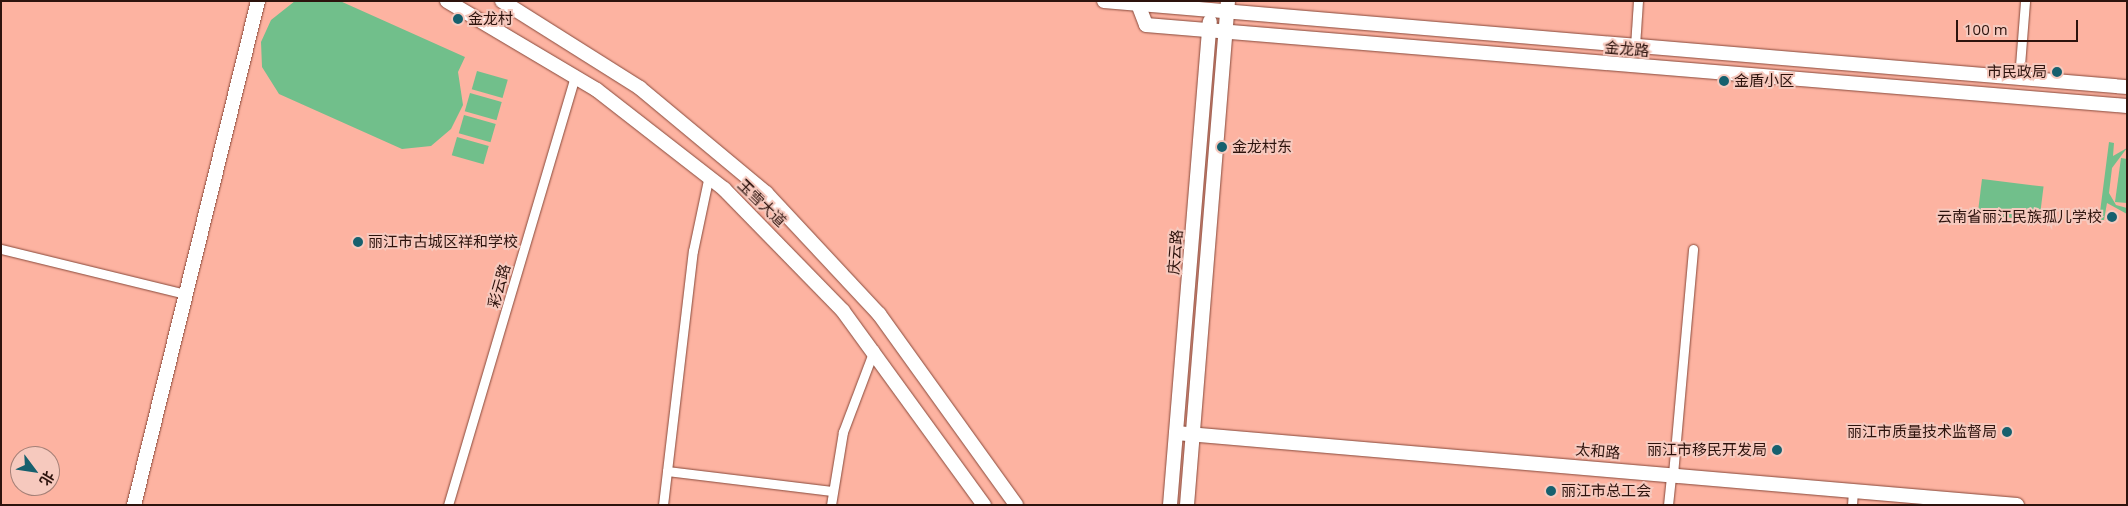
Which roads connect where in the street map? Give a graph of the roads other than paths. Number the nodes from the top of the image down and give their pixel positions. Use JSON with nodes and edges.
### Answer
{"nodes":[{"id":1,"x":258,"y":1,"type":"edge"},
{"id":2,"x":447,"y":1,"type":"edge"},
{"id":3,"x":502,"y":1,"type":"edge"},
{"id":4,"x":1104,"y":1,"type":"edge"},
{"id":5,"x":1638,"y":1,"type":"edge"},
{"id":6,"x":2025,"y":1,"type":"edge"},
{"id":7,"x":1134,"y":3,"type":"edge"},
{"id":8,"x":1211,"y":6,"type":"edge"},
{"id":9,"x":1228,"y":7,"type":"edge"},
{"id":10,"x":1209,"y":30,"type":"junction"},
{"id":11,"x":1226,"y":32,"type":"junction"},
{"id":12,"x":1635,"y":46,"type":"junction"},
{"id":13,"x":575,"y":75,"type":"junction"},
{"id":14,"x":2019,"y":78,"type":"junction"},
{"id":15,"x":2127,"y":87,"type":"edge"},
{"id":16,"x":2127,"y":106,"type":"edge"},
{"id":17,"x":709,"y":175,"type":"junction"},
{"id":18,"x":1,"y":249,"type":"edge"},
{"id":19,"x":1693,"y":249,"type":"dead end"},
{"id":20,"x":186,"y":294,"type":"junction"},
{"id":21,"x":874,"y":350,"type":"junction"},
{"id":22,"x":1176,"y":433,"type":"junction"},
{"id":23,"x":1193,"y":434,"type":"junction"},
{"id":24,"x":667,"y":471,"type":"junction"},
{"id":25,"x":1672,"y":474,"type":"junction"},
{"id":26,"x":1854,"y":490,"type":"junction"},
{"id":27,"x":832,"y":491,"type":"junction"},
{"id":28,"x":134,"y":505,"type":"edge"},
{"id":29,"x":448,"y":505,"type":"edge"},
{"id":30,"x":663,"y":505,"type":"edge"},
{"id":31,"x":831,"y":505,"type":"edge"},
{"id":32,"x":984,"y":505,"type":"edge"},
{"id":33,"x":1016,"y":505,"type":"edge"},
{"id":34,"x":1170,"y":505,"type":"edge"},
{"id":35,"x":1187,"y":505,"type":"edge"},
{"id":36,"x":1668,"y":505,"type":"edge"},
{"id":37,"x":1852,"y":505,"type":"edge"},
{"id":38,"x":2017,"y":505,"type":"edge"}],
"edges":[{"from":1,"to":20,"type":"main road"},
{"from":2,"to":13,"type":"main road","name":"玉雪大道"},
{"from":3,"to":33,"type":"main road","name":"玉雪大道"},
{"from":4,"to":7,"type":"main road","name":"金龙路"},
{"from":5,"to":12,"type":"street"},
{"from":6,"to":14,"type":"street"},
{"from":7,"to":8,"type":"main road","name":"金龙路"},
{"from":7,"to":10,"type":"main road","name":"金龙路"},
{"from":8,"to":9,"type":"main road","name":"金龙路"},
{"from":8,"to":10,"type":"main road","name":"庆云路"},
{"from":9,"to":11,"type":"main road"},
{"from":9,"to":12,"type":"main road","name":"金龙路"},
{"from":10,"to":11,"type":"main road","name":"金龙路"},
{"from":10,"to":22,"type":"main road","name":"庆云路"},
{"from":11,"to":16,"type":"main road","name":"金龙路"},
{"from":11,"to":23,"type":"main road"},
{"from":12,"to":14,"type":"main road","name":"金龙路"},
{"from":13,"to":17,"type":"main road","name":"玉雪大道"},
{"from":13,"to":29,"type":"street","name":"彩云路"},
{"from":14,"to":15,"type":"main road","name":"金龙路"},
{"from":17,"to":21,"type":"main road","name":"玉雪大道"},
{"from":17,"to":24,"type":"street"},
{"from":18,"to":20,"type":"street"},
{"from":19,"to":25,"type":"street"},
{"from":20,"to":28,"type":"main road"},
{"from":21,"to":27,"type":"street"},
{"from":21,"to":32,"type":"main road","name":"玉雪大道"},
{"from":22,"to":23,"type":"main road","name":"太和路"},
{"from":22,"to":34,"type":"main road","name":"庆云路"},
{"from":23,"to":25,"type":"main road","name":"太和路"},
{"from":23,"to":35,"type":"main road"},
{"from":24,"to":27,"type":"street"},
{"from":24,"to":30,"type":"street"},
{"from":25,"to":26,"type":"main road","name":"太和路"},
{"from":25,"to":36,"type":"street"},
{"from":26,"to":37,"type":"street"},
{"from":26,"to":38,"type":"main road","name":"太和路"},
{"from":27,"to":31,"type":"street"}]}
